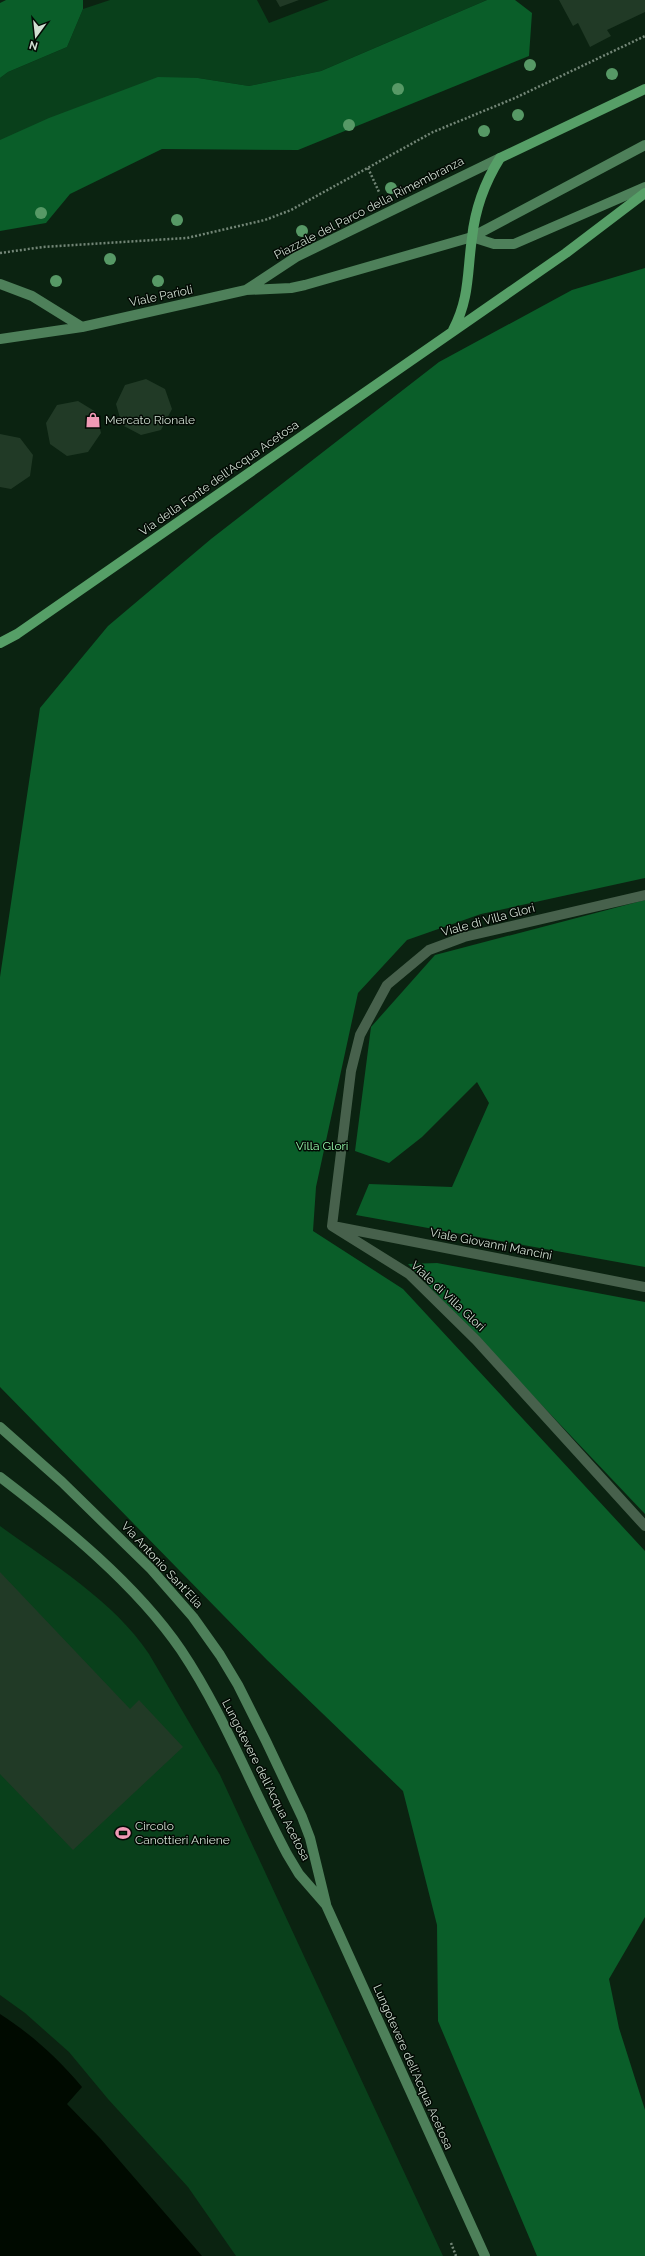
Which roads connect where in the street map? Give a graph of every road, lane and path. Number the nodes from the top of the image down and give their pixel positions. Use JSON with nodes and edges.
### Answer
{"nodes":[{"id":1,"x":645,"y":36,"type":"edge"},
{"id":2,"x":645,"y":89,"type":"edge"},
{"id":3,"x":645,"y":145,"type":"edge"},
{"id":4,"x":500,"y":158,"type":"junction"},
{"id":5,"x":368,"y":168,"type":"junction"},
{"id":6,"x":645,"y":187,"type":"edge"},
{"id":7,"x":645,"y":194,"type":"edge"},
{"id":8,"x":381,"y":196,"type":"dead end"},
{"id":9,"x":472,"y":237,"type":"junction"},
{"id":10,"x":0,"y":253,"type":"edge"},
{"id":11,"x":0,"y":284,"type":"edge"},
{"id":12,"x":246,"y":290,"type":"junction"},
{"id":13,"x":82,"y":327,"type":"junction"},
{"id":14,"x":452,"y":331,"type":"junction"},
{"id":15,"x":0,"y":339,"type":"edge"},
{"id":16,"x":17,"y":634,"type":"junction"},
{"id":17,"x":0,"y":643,"type":"edge"},
{"id":18,"x":0,"y":651,"type":"edge"},
{"id":19,"x":645,"y":895,"type":"edge"},
{"id":20,"x":332,"y":1226,"type":"junction"},
{"id":21,"x":645,"y":1287,"type":"edge"},
{"id":22,"x":0,"y":1427,"type":"edge"},
{"id":23,"x":0,"y":1477,"type":"edge"},
{"id":24,"x":645,"y":1526,"type":"edge"},
{"id":25,"x":326,"y":1906,"type":"junction"},
{"id":26,"x":451,"y":2243,"type":"dead end"},
{"id":27,"x":456,"y":2256,"type":"edge"},
{"id":28,"x":485,"y":2256,"type":"edge"}],
"edges":[{"from":1,"to":5,"type":"path"},
{"from":2,"to":4,"type":"main road","name":"Piazzale del Parco della Rimembranza"},
{"from":3,"to":9,"type":"main road"},
{"from":4,"to":9,"type":"main road"},
{"from":4,"to":12,"type":"main road","name":"Piazzale del Parco della Rimembranza"},
{"from":5,"to":8,"type":"path"},
{"from":5,"to":10,"type":"path"},
{"from":6,"to":9,"type":"main road"},
{"from":7,"to":14,"type":"main road"},
{"from":9,"to":12,"type":"main road"},
{"from":9,"to":14,"type":"main road"},
{"from":11,"to":13,"type":"main road"},
{"from":12,"to":13,"type":"main road","name":"Viale Parioli"},
{"from":13,"to":15,"type":"main road","name":"Viale Parioli"},
{"from":14,"to":16,"type":"main road","name":"Via della Fonte dell'Acqua Acetosa"},
{"from":16,"to":17,"type":"main road","name":"Via della Fonte dell'Acqua Acetosa"},
{"from":16,"to":18,"type":"main road"},
{"from":19,"to":20,"type":"street","name":"Viale di Villa Glori"},
{"from":20,"to":21,"type":"street","name":"Viale Giovanni Mancini"},
{"from":20,"to":24,"type":"street","name":"Viale di Villa Glori"},
{"from":22,"to":25,"type":"main road","name":"Via Antonio Sant'Elia"},
{"from":23,"to":25,"type":"main road","name":"Lungotevere dell'Acqua Acetosa"},
{"from":25,"to":28,"type":"main road","name":"Lungotevere dell'Acqua Acetosa"},
{"from":26,"to":27,"type":"path"}]}
